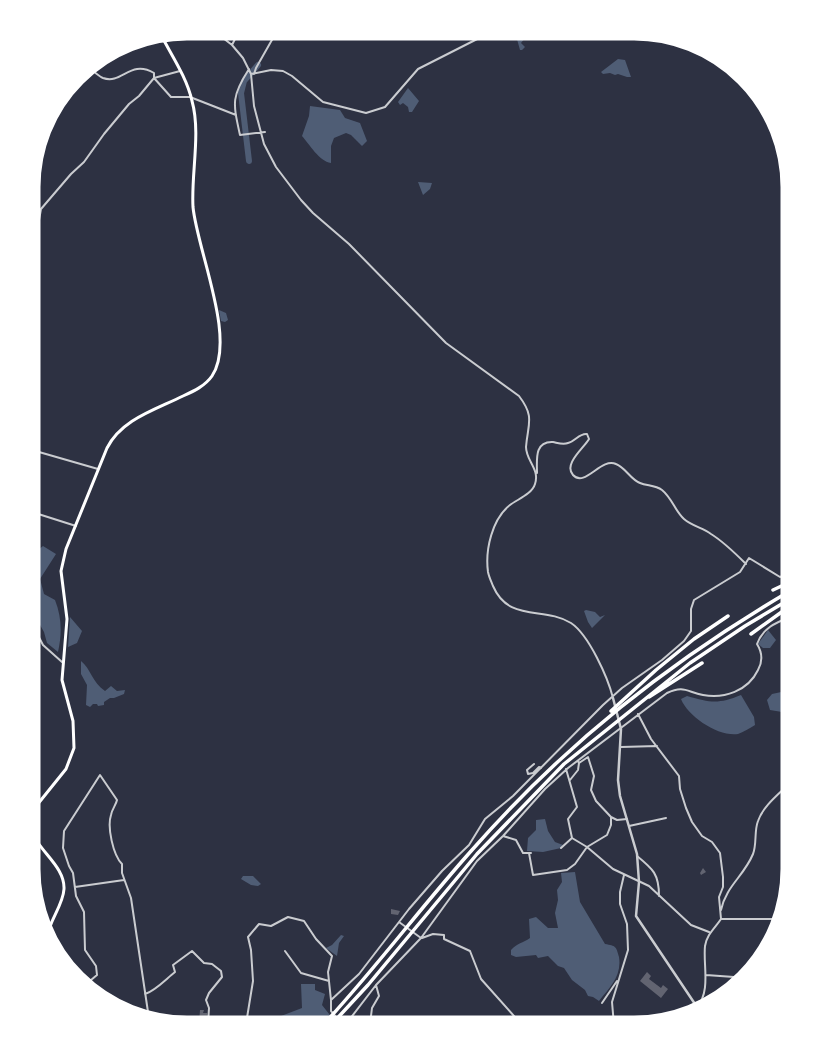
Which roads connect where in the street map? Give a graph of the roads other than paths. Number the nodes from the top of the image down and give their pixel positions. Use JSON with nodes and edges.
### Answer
{"nodes":[{"id":1,"x":220,"y":38,"type":"edge"},
{"id":2,"x":236,"y":38,"type":"edge"},
{"id":3,"x":273,"y":38,"type":"edge"},
{"id":4,"x":479,"y":38,"type":"edge"},
{"id":5,"x":164,"y":40,"type":"edge"},
{"id":6,"x":232,"y":45,"type":"junction"},
{"id":7,"x":249,"y":69,"type":"junction"},
{"id":8,"x":93,"y":71,"type":"edge"},
{"id":9,"x":180,"y":71,"type":"junction"},
{"id":10,"x":253,"y":74,"type":"junction"},
{"id":11,"x":154,"y":78,"type":"junction"},
{"id":12,"x":191,"y":98,"type":"junction"},
{"id":13,"x":236,"y":115,"type":"junction"},
{"id":14,"x":265,"y":132,"type":"dead end"},
{"id":15,"x":260,"y":133,"type":"junction"},
{"id":16,"x":38,"y":226,"type":"edge"},
{"id":17,"x":38,"y":452,"type":"edge"},
{"id":18,"x":100,"y":469,"type":"junction"},
{"id":19,"x":537,"y":476,"type":"junction"},
{"id":20,"x":38,"y":514,"type":"edge"},
{"id":21,"x":76,"y":526,"type":"junction"},
{"id":22,"x":746,"y":564,"type":"junction"},
{"id":23,"x":783,"y":576,"type":"edge"},
{"id":24,"x":783,"y":585,"type":"edge"},
{"id":25,"x":773,"y":590,"type":"dead end"},
{"id":26,"x":783,"y":595,"type":"edge"},
{"id":27,"x":783,"y":602,"type":"edge"},
{"id":28,"x":783,"y":611,"type":"edge"},
{"id":29,"x":728,"y":616,"type":"dead end"},
{"id":30,"x":783,"y":620,"type":"edge"},
{"id":31,"x":751,"y":634,"type":"dead end"},
{"id":32,"x":38,"y":635,"type":"edge"},
{"id":33,"x":62,"y":662,"type":"junction"},
{"id":34,"x":702,"y":663,"type":"dead end"},
{"id":35,"x":613,"y":697,"type":"junction"},
{"id":36,"x":634,"y":707,"type":"junction"},
{"id":37,"x":638,"y":714,"type":"junction"},
{"id":38,"x":621,"y":728,"type":"junction"},
{"id":39,"x":579,"y":741,"type":"junction"},
{"id":40,"x":657,"y":746,"type":"junction"},
{"id":41,"x":621,"y":747,"type":"junction"},
{"id":42,"x":578,"y":762,"type":"junction"},
{"id":43,"x":534,"y":764,"type":"dead end"},
{"id":44,"x":541,"y":768,"type":"junction"},
{"id":45,"x":566,"y":769,"type":"junction"},
{"id":46,"x":570,"y":780,"type":"junction"},
{"id":47,"x":783,"y":790,"type":"edge"},
{"id":48,"x":38,"y":801,"type":"edge"},
{"id":49,"x":41,"y":801,"type":"junction"},
{"id":50,"x":38,"y":807,"type":"edge"},
{"id":51,"x":611,"y":817,"type":"junction"},
{"id":52,"x":666,"y":818,"type":"dead end"},
{"id":53,"x":627,"y":819,"type":"junction"},
{"id":54,"x":629,"y":826,"type":"junction"},
{"id":55,"x":503,"y":836,"type":"junction"},
{"id":56,"x":572,"y":838,"type":"junction"},
{"id":57,"x":38,"y":844,"type":"edge"},
{"id":58,"x":586,"y":847,"type":"junction"},
{"id":59,"x":561,"y":848,"type":"dead end"},
{"id":60,"x":637,"y":856,"type":"junction"},
{"id":61,"x":624,"y":875,"type":"junction"},
{"id":62,"x":124,"y":880,"type":"junction"},
{"id":63,"x":639,"y":882,"type":"junction"},
{"id":64,"x":75,"y":887,"type":"junction"},
{"id":65,"x":659,"y":896,"type":"junction"},
{"id":66,"x":721,"y":914,"type":"junction"},
{"id":67,"x":721,"y":919,"type":"junction"},
{"id":68,"x":774,"y":919,"type":"edge"},
{"id":69,"x":400,"y":922,"type":"junction"},
{"id":70,"x":49,"y":927,"type":"edge"},
{"id":71,"x":710,"y":932,"type":"junction"},
{"id":72,"x":420,"y":937,"type":"junction"},
{"id":73,"x":285,"y":951,"type":"dead end"},
{"id":74,"x":706,"y":975,"type":"junction"},
{"id":75,"x":619,"y":979,"type":"junction"},
{"id":76,"x":734,"y":979,"type":"edge"},
{"id":77,"x":89,"y":981,"type":"edge"},
{"id":78,"x":329,"y":981,"type":"junction"},
{"id":79,"x":376,"y":985,"type":"junction"},
{"id":80,"x":145,"y":994,"type":"junction"},
{"id":81,"x":331,"y":1000,"type":"junction"},
{"id":82,"x":602,"y":1003,"type":"dead end"},
{"id":83,"x":701,"y":1003,"type":"edge"},
{"id":84,"x":695,"y":1005,"type":"edge"},
{"id":85,"x":133,"y":1008,"type":"edge"},
{"id":86,"x":148,"y":1012,"type":"junction"},
{"id":87,"x":161,"y":1016,"type":"edge"},
{"id":88,"x":209,"y":1018,"type":"edge"},
{"id":89,"x":247,"y":1018,"type":"edge"},
{"id":90,"x":330,"y":1018,"type":"edge"},
{"id":91,"x":337,"y":1018,"type":"edge"},
{"id":92,"x":338,"y":1018,"type":"edge"},
{"id":93,"x":351,"y":1018,"type":"edge"},
{"id":94,"x":371,"y":1018,"type":"edge"},
{"id":95,"x":516,"y":1018,"type":"edge"},
{"id":96,"x":613,"y":1018,"type":"edge"}],
"edges":[{"from":1,"to":6,"type":"street"},
{"from":2,"to":6,"type":"street"},
{"from":3,"to":10,"type":"street"},
{"from":4,"to":10,"type":"street"},
{"from":5,"to":9,"type":"main road"},
{"from":6,"to":7,"type":"street"},
{"from":7,"to":10,"type":"street"},
{"from":7,"to":13,"type":"street"},
{"from":8,"to":11,"type":"street"},
{"from":9,"to":11,"type":"street"},
{"from":9,"to":12,"type":"main road"},
{"from":10,"to":15,"type":"street"},
{"from":11,"to":12,"type":"street"},
{"from":11,"to":16,"type":"street"},
{"from":12,"to":13,"type":"street"},
{"from":12,"to":18,"type":"main road"},
{"from":13,"to":15,"type":"street"},
{"from":14,"to":15,"type":"street"},
{"from":15,"to":19,"type":"street"},
{"from":17,"to":18,"type":"street"},
{"from":18,"to":21,"type":"main road"},
{"from":19,"to":22,"type":"street"},
{"from":19,"to":35,"type":"street"},
{"from":20,"to":21,"type":"street"},
{"from":21,"to":33,"type":"main road"},
{"from":22,"to":23,"type":"street"},
{"from":22,"to":35,"type":"street"},
{"from":24,"to":25,"type":"highway"},
{"from":26,"to":39,"type":"highway"},
{"from":27,"to":36,"type":"highway"},
{"from":28,"to":31,"type":"highway"},
{"from":29,"to":39,"type":"highway"},
{"from":30,"to":37,"type":"street"},
{"from":32,"to":33,"type":"street"},
{"from":33,"to":49,"type":"main road"},
{"from":34,"to":36,"type":"highway"},
{"from":35,"to":38,"type":"street"},
{"from":35,"to":44,"type":"street"},
{"from":36,"to":92,"type":"highway"},
{"from":37,"to":38,"type":"street"},
{"from":37,"to":40,"type":"street"},
{"from":38,"to":41,"type":"street"},
{"from":38,"to":42,"type":"street"},
{"from":39,"to":90,"type":"highway"},
{"from":40,"to":41,"type":"street"},
{"from":40,"to":66,"type":"street"},
{"from":41,"to":53,"type":"street"},
{"from":42,"to":45,"type":"street"},
{"from":42,"to":46,"type":"street"},
{"from":42,"to":51,"type":"street"},
{"from":43,"to":44,"type":"street"},
{"from":44,"to":69,"type":"street"},
{"from":45,"to":46,"type":"street"},
{"from":45,"to":55,"type":"street"},
{"from":46,"to":56,"type":"street"},
{"from":47,"to":66,"type":"street"},
{"from":48,"to":49,"type":"street"},
{"from":49,"to":50,"type":"main road"},
{"from":51,"to":53,"type":"street"},
{"from":51,"to":58,"type":"street"},
{"from":52,"to":54,"type":"street"},
{"from":53,"to":54,"type":"street"},
{"from":54,"to":60,"type":"street"},
{"from":55,"to":58,"type":"street"},
{"from":55,"to":72,"type":"street"},
{"from":56,"to":58,"type":"street"},
{"from":56,"to":59,"type":"street"},
{"from":57,"to":70,"type":"main road"},
{"from":58,"to":61,"type":"street"},
{"from":60,"to":63,"type":"street"},
{"from":60,"to":65,"type":"street"},
{"from":61,"to":63,"type":"street"},
{"from":61,"to":75,"type":"street"},
{"from":62,"to":64,"type":"street"},
{"from":62,"to":64,"type":"street"},
{"from":62,"to":80,"type":"street"},
{"from":63,"to":65,"type":"street"},
{"from":63,"to":84,"type":"street"},
{"from":64,"to":77,"type":"street"},
{"from":65,"to":71,"type":"street"},
{"from":66,"to":67,"type":"street"},
{"from":67,"to":68,"type":"street"},
{"from":67,"to":71,"type":"street"},
{"from":69,"to":72,"type":"street"},
{"from":69,"to":81,"type":"street"},
{"from":71,"to":74,"type":"street"},
{"from":72,"to":79,"type":"street"},
{"from":72,"to":95,"type":"street"},
{"from":73,"to":78,"type":"street"},
{"from":74,"to":76,"type":"street"},
{"from":74,"to":83,"type":"street"},
{"from":75,"to":82,"type":"street"},
{"from":75,"to":96,"type":"street"},
{"from":78,"to":81,"type":"street"},
{"from":78,"to":89,"type":"street"},
{"from":79,"to":93,"type":"street"},
{"from":79,"to":94,"type":"street"},
{"from":80,"to":86,"type":"street"},
{"from":80,"to":88,"type":"street"},
{"from":81,"to":91,"type":"street"},
{"from":85,"to":86,"type":"main road"},
{"from":86,"to":87,"type":"main road"}]}
